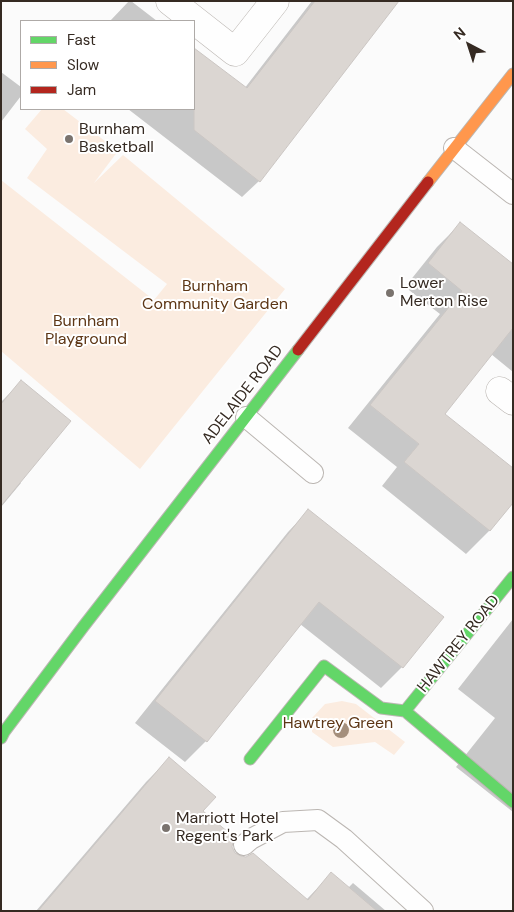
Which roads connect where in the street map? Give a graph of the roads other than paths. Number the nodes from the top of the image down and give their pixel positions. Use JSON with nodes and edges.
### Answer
{"nodes":[{"id":1,"x":170,"y":1,"type":"edge"},
{"id":2,"x":275,"y":1,"type":"edge"},
{"id":3,"x":194,"y":20,"type":"edge"},
{"id":4,"x":195,"y":21,"type":"edge"},
{"id":5,"x":513,"y":74,"type":"edge"},
{"id":6,"x":454,"y":148,"type":"junction"},
{"id":7,"x":513,"y":194,"type":"edge"},
{"id":8,"x":246,"y":417,"type":"junction"},
{"id":9,"x":313,"y":473,"type":"dead end"},
{"id":10,"x":513,"y":577,"type":"edge"},
{"id":11,"x":405,"y":711,"type":"junction"},
{"id":12,"x":1,"y":738,"type":"edge"},
{"id":13,"x":250,"y":759,"type":"dead end"},
{"id":14,"x":513,"y":802,"type":"edge"},
{"id":15,"x":244,"y":845,"type":"dead end"},
{"id":16,"x":423,"y":911,"type":"edge"}],
"edges":[{"from":1,"to":3,"type":"street"},
{"from":2,"to":4,"type":"street"},
{"from":5,"to":6,"type":"main road","name":"ADELAIDE ROAD"},
{"from":6,"to":7,"type":"lane"},
{"from":6,"to":8,"type":"main road","name":"ADELAIDE ROAD"},
{"from":8,"to":9,"type":"lane"},
{"from":8,"to":12,"type":"main road","name":"ADELAIDE ROAD"},
{"from":10,"to":11,"type":"main road","name":"HAWTREY ROAD"},
{"from":11,"to":13,"type":"main road"},
{"from":11,"to":14,"type":"main road"},
{"from":15,"to":16,"type":"lane"}]}
